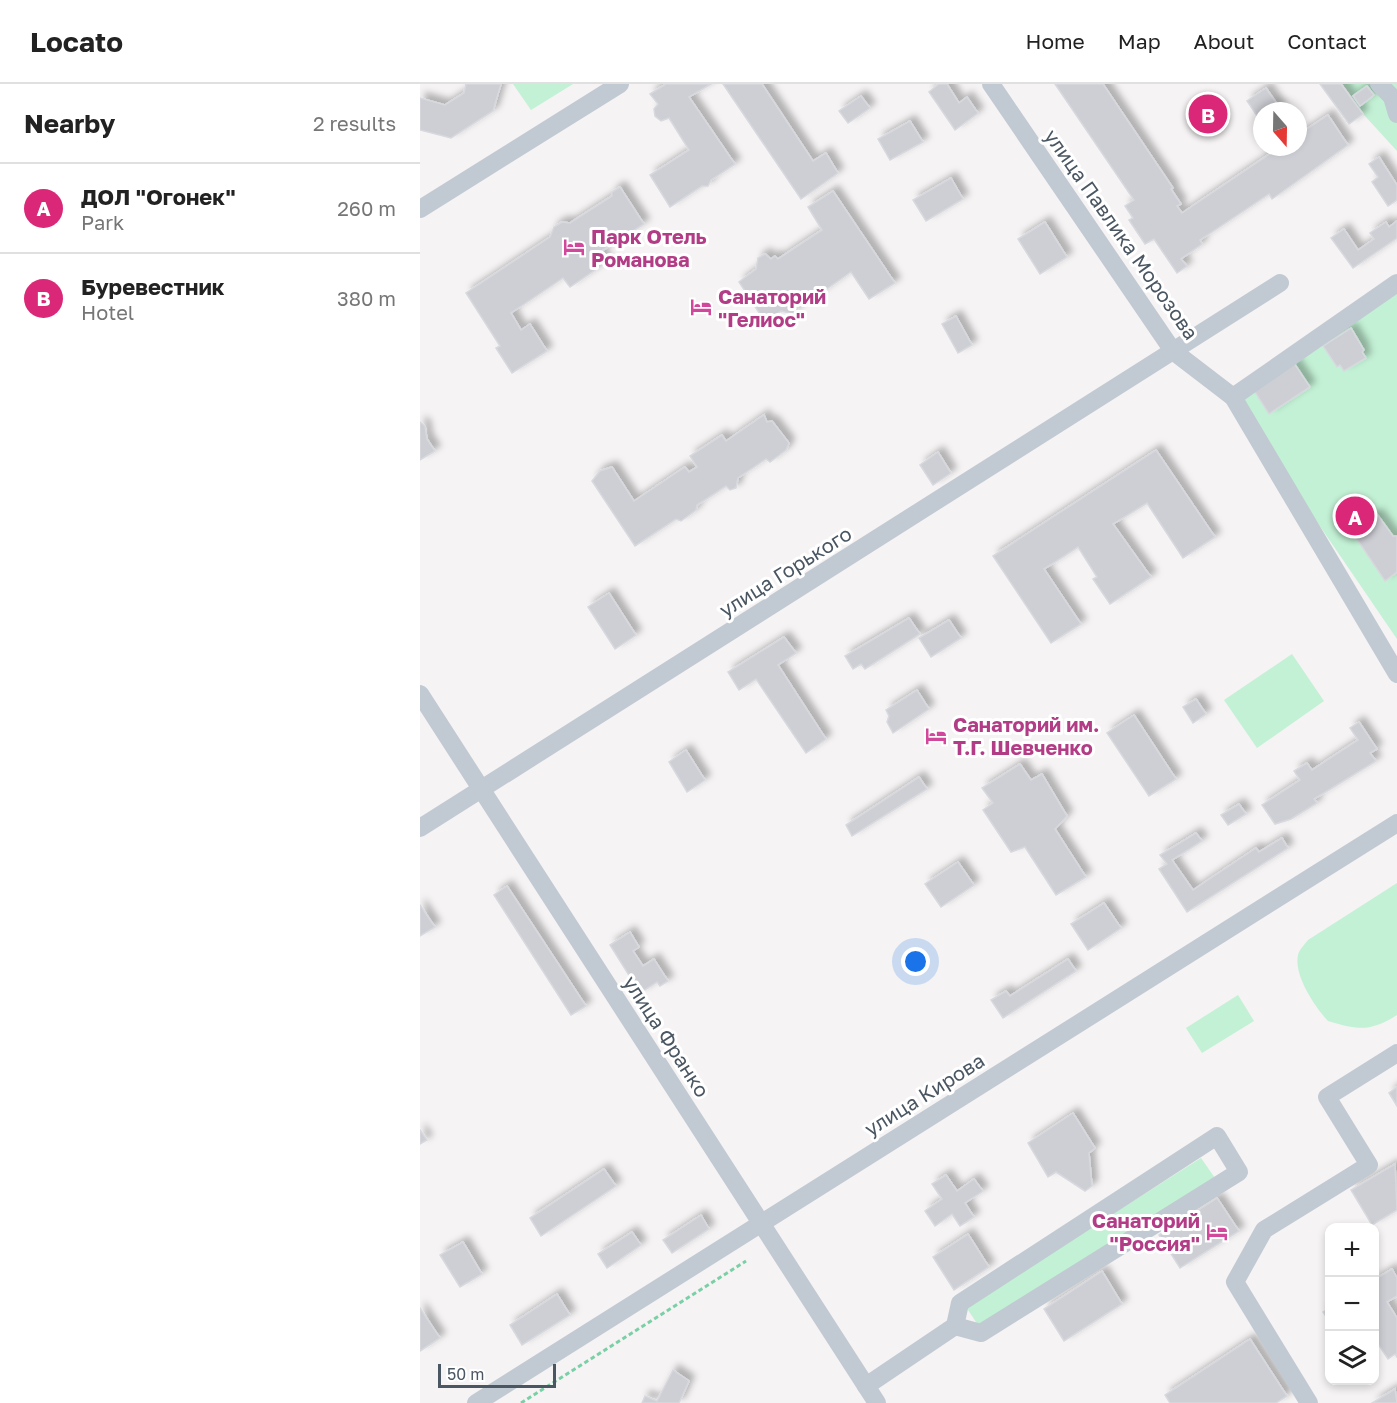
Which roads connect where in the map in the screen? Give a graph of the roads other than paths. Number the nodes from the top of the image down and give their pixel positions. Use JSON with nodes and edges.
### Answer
{"nodes":[{"id":1,"x":620,"y":84,"type":"edge"},
{"id":2,"x":991,"y":84,"type":"edge"},
{"id":3,"x":1379,"y":84,"type":"edge"},
{"id":4,"x":1397,"y":114,"type":"edge"},
{"id":5,"x":420,"y":209,"type":"edge"},
{"id":6,"x":1280,"y":283,"type":"dead end"},
{"id":7,"x":1397,"y":283,"type":"edge"},
{"id":8,"x":1173,"y":351,"type":"junction"},
{"id":9,"x":1233,"y":397,"type":"junction"},
{"id":10,"x":1397,"y":674,"type":"edge"},
{"id":11,"x":420,"y":694,"type":"edge"},
{"id":12,"x":483,"y":789,"type":"junction"},
{"id":13,"x":1397,"y":823,"type":"edge"},
{"id":14,"x":420,"y":828,"type":"edge"},
{"id":15,"x":1397,"y":1053,"type":"edge"},
{"id":16,"x":760,"y":1224,"type":"junction"},
{"id":17,"x":955,"y":1326,"type":"junction"},
{"id":18,"x":866,"y":1386,"type":"junction"},
{"id":19,"x":476,"y":1403,"type":"edge"},
{"id":20,"x":877,"y":1403,"type":"edge"},
{"id":21,"x":1309,"y":1403,"type":"edge"}],
"edges":[{"from":1,"to":5,"type":"street"},
{"from":2,"to":8,"type":"street","name":"улица Павлика Морозова"},
{"from":3,"to":4,"type":"street"},
{"from":6,"to":8,"type":"street","name":"улица Горького"},
{"from":7,"to":9,"type":"street"},
{"from":8,"to":9,"type":"street","name":"улица Павлика Морозова"},
{"from":8,"to":12,"type":"street","name":"улица Горького"},
{"from":9,"to":10,"type":"street","name":"улица Павлика Морозова"},
{"from":11,"to":12,"type":"street","name":"улица Франко"},
{"from":12,"to":14,"type":"street","name":"улица Горького"},
{"from":12,"to":16,"type":"street","name":"улица Франко"},
{"from":13,"to":16,"type":"street","name":"улица Кирова"},
{"from":15,"to":21,"type":"street"},
{"from":16,"to":18,"type":"street","name":"улица Франко"},
{"from":16,"to":19,"type":"street","name":"улица Кирова"},
{"from":17,"to":17,"type":"street"},
{"from":17,"to":18,"type":"street"},
{"from":18,"to":20,"type":"street","name":"улица Франко"}]}
